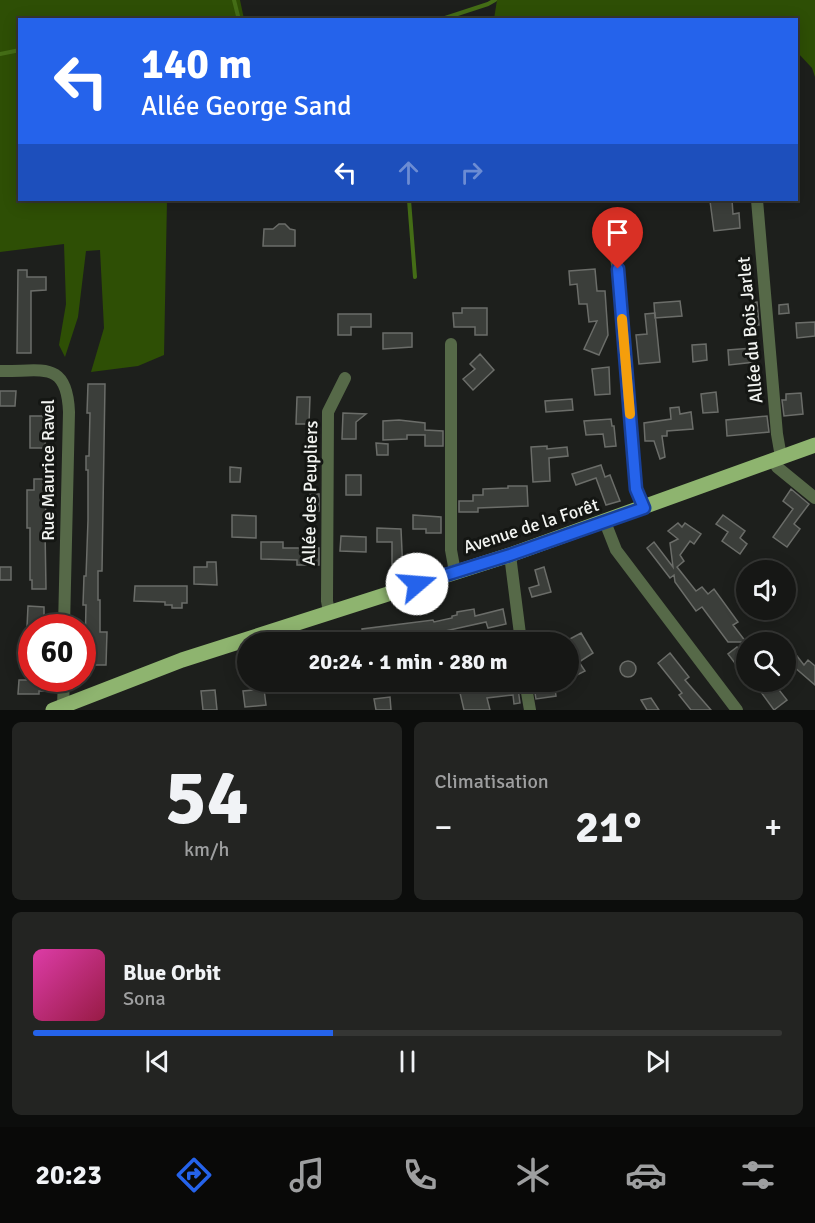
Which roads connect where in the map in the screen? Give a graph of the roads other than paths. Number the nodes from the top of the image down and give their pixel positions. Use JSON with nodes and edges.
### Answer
{"nodes":[{"id":1,"x":757,"y":201,"type":"edge"},
{"id":2,"x":607,"y":246,"type":"dead end"},
{"id":3,"x":451,"y":344,"type":"dead end"},
{"id":4,"x":0,"y":371,"type":"edge"},
{"id":5,"x":345,"y":378,"type":"dead end"},
{"id":6,"x":815,"y":445,"type":"edge"},
{"id":7,"x":778,"y":458,"type":"junction"},
{"id":8,"x":815,"y":498,"type":"edge"},
{"id":9,"x":644,"y":508,"type":"junction"},
{"id":10,"x":605,"y":522,"type":"junction"},
{"id":11,"x":510,"y":555,"type":"junction"},
{"id":12,"x":455,"y":572,"type":"junction"},
{"id":13,"x":329,"y":612,"type":"junction"},
{"id":14,"x":64,"y":614,"type":"edge"},
{"id":15,"x":520,"y":632,"type":"edge"},
{"id":16,"x":61,"y":692,"type":"edge"},
{"id":17,"x":527,"y":692,"type":"edge"},
{"id":18,"x":58,"y":708,"type":"edge"},
{"id":19,"x":530,"y":710,"type":"edge"},
{"id":20,"x":737,"y":710,"type":"edge"}],
"edges":[{"from":1,"to":7,"type":"street","name":"Allée du Bois Jarlet"},
{"from":2,"to":9,"type":"street"},
{"from":3,"to":12,"type":"street"},
{"from":4,"to":14,"type":"street","name":"Rue Maurice Ravel"},
{"from":5,"to":13,"type":"street","name":"Allée des Peupliers"},
{"from":6,"to":7,"type":"main road","name":"Avenue de la Forêt"},
{"from":7,"to":8,"type":"street"},
{"from":7,"to":9,"type":"main road","name":"Avenue de la Forêt"},
{"from":9,"to":10,"type":"main road","name":"Avenue de la Forêt"},
{"from":10,"to":11,"type":"main road","name":"Avenue de la Forêt"},
{"from":10,"to":20,"type":"street"},
{"from":11,"to":12,"type":"main road","name":"Avenue de la Forêt"},
{"from":11,"to":15,"type":"street"},
{"from":12,"to":13,"type":"main road","name":"Avenue de la Forêt"},
{"from":13,"to":18,"type":"main road","name":"Avenue de la Forêt"},
{"from":16,"to":18,"type":"street"},
{"from":17,"to":19,"type":"street"}]}
